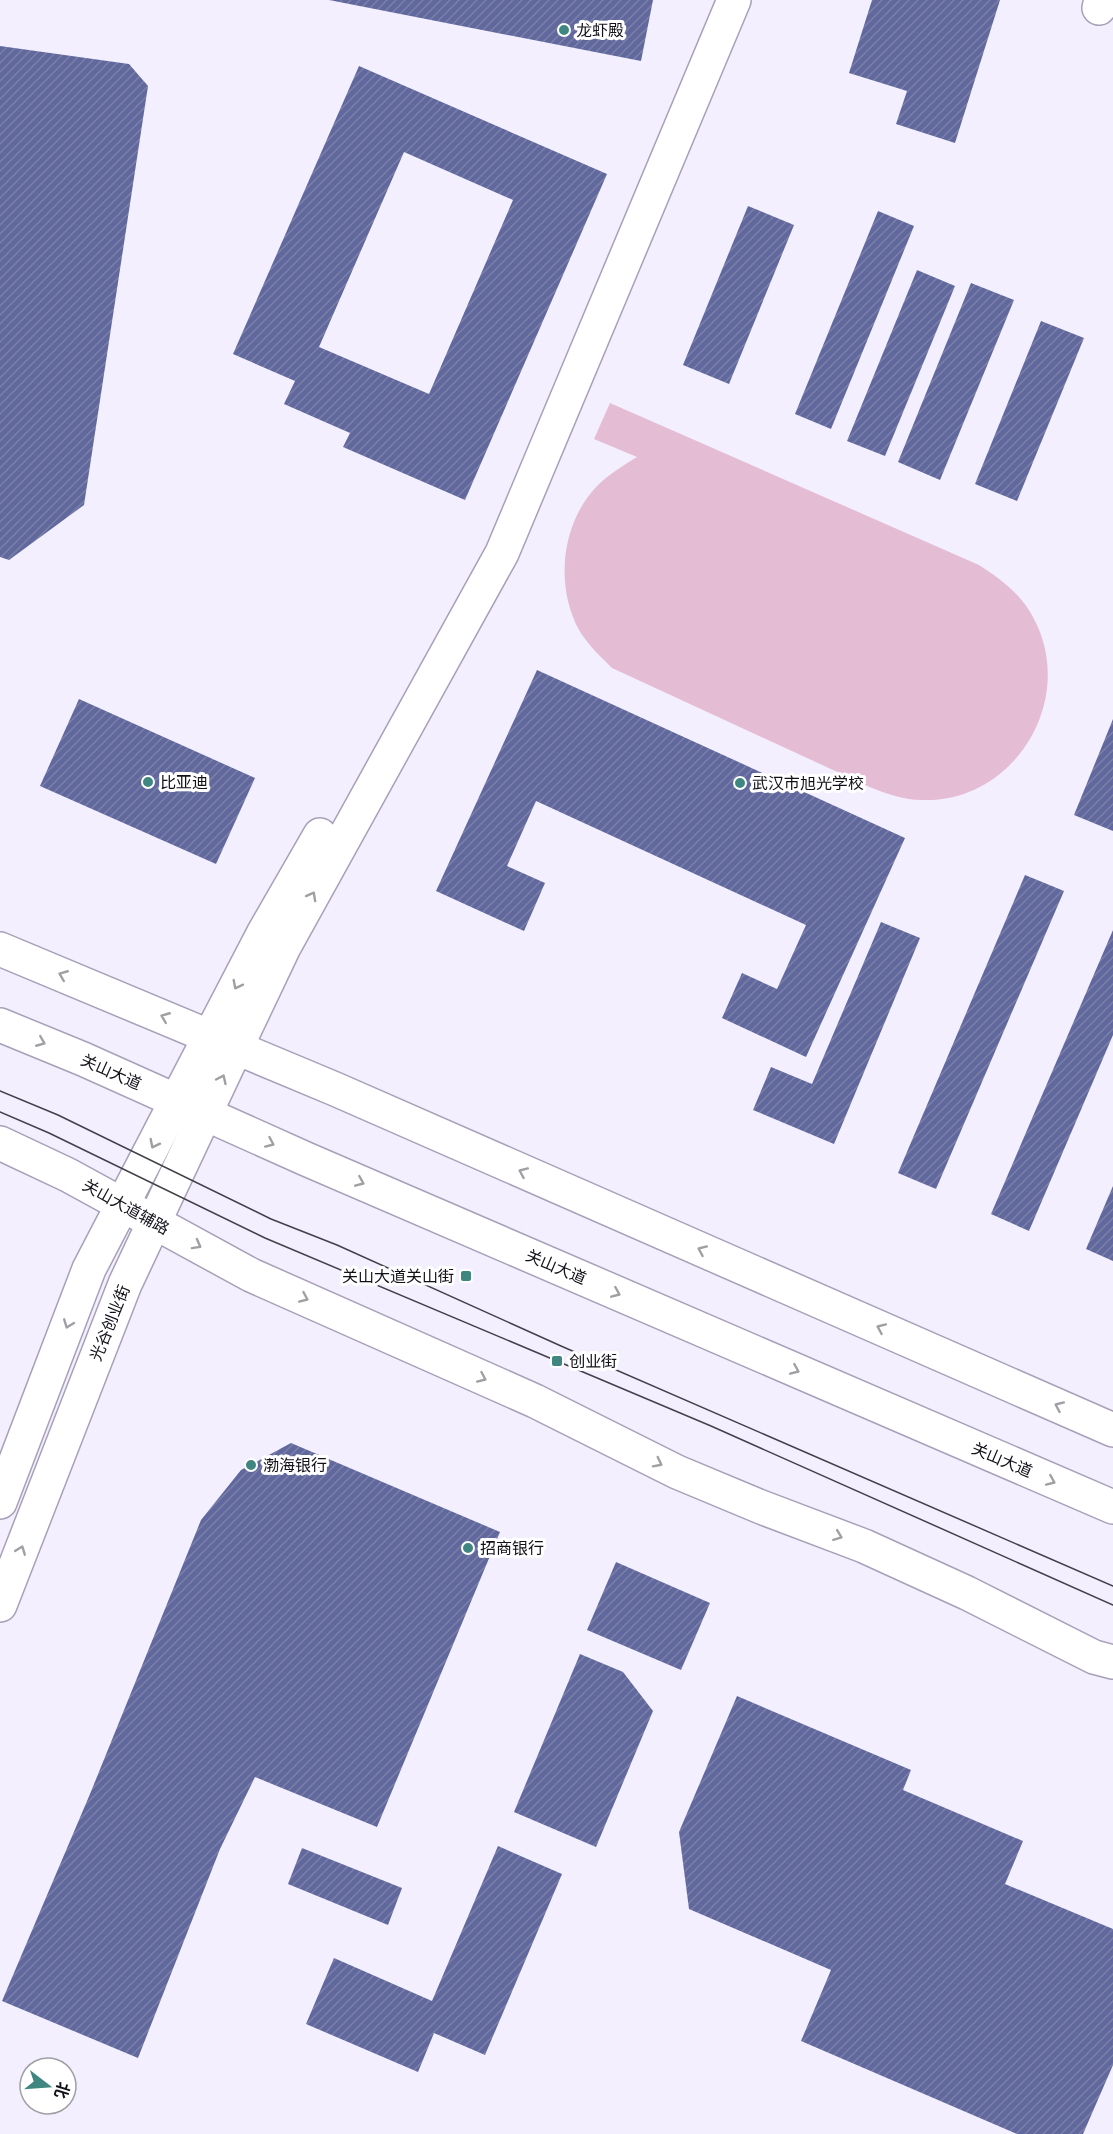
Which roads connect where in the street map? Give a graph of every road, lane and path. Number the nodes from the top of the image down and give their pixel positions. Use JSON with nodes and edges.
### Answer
{"nodes":[{"id":1,"x":715,"y":0,"type":"edge"},
{"id":2,"x":734,"y":0,"type":"edge"},
{"id":3,"x":0,"y":949,"type":"edge"},
{"id":4,"x":0,"y":1025,"type":"edge"},
{"id":5,"x":223,"y":1042,"type":"junction"},
{"id":6,"x":191,"y":1108,"type":"junction"},
{"id":7,"x":0,"y":1143,"type":"edge"},
{"id":8,"x":122,"y":1205,"type":"junction"},
{"id":9,"x":154,"y":1222,"type":"junction"},
{"id":10,"x":1113,"y":1430,"type":"edge"},
{"id":11,"x":0,"y":1502,"type":"edge"},
{"id":12,"x":1113,"y":1507,"type":"edge"},
{"id":13,"x":0,"y":1605,"type":"edge"},
{"id":14,"x":1113,"y":1662,"type":"edge"}],
"edges":[{"from":1,"to":5,"type":"main road","one_way":true},
{"from":5,"to":2,"type":"main road","one_way":true},
{"from":5,"to":3,"type":"main road","one_way":true},
{"from":4,"to":6,"type":"main road","name":"关山大道","one_way":true},
{"from":5,"to":6,"type":"main road","name":"光谷创业街"},
{"from":10,"to":5,"type":"main road","one_way":true},
{"from":6,"to":8,"type":"main road","name":"光谷创业街","one_way":true},
{"from":6,"to":9,"type":"main road","name":"光谷创业街"},
{"from":6,"to":12,"type":"main road","name":"关山大道","one_way":true},
{"from":7,"to":8,"type":"main road","name":"关山大道辅路"},
{"from":8,"to":9,"type":"main road","name":"关山大道辅路"},
{"from":8,"to":11,"type":"main road","name":"光谷创业街","one_way":true},
{"from":13,"to":9,"type":"main road","name":"光谷创业街","one_way":true},
{"from":9,"to":14,"type":"main road","name":"关山大道辅路","one_way":true}]}
